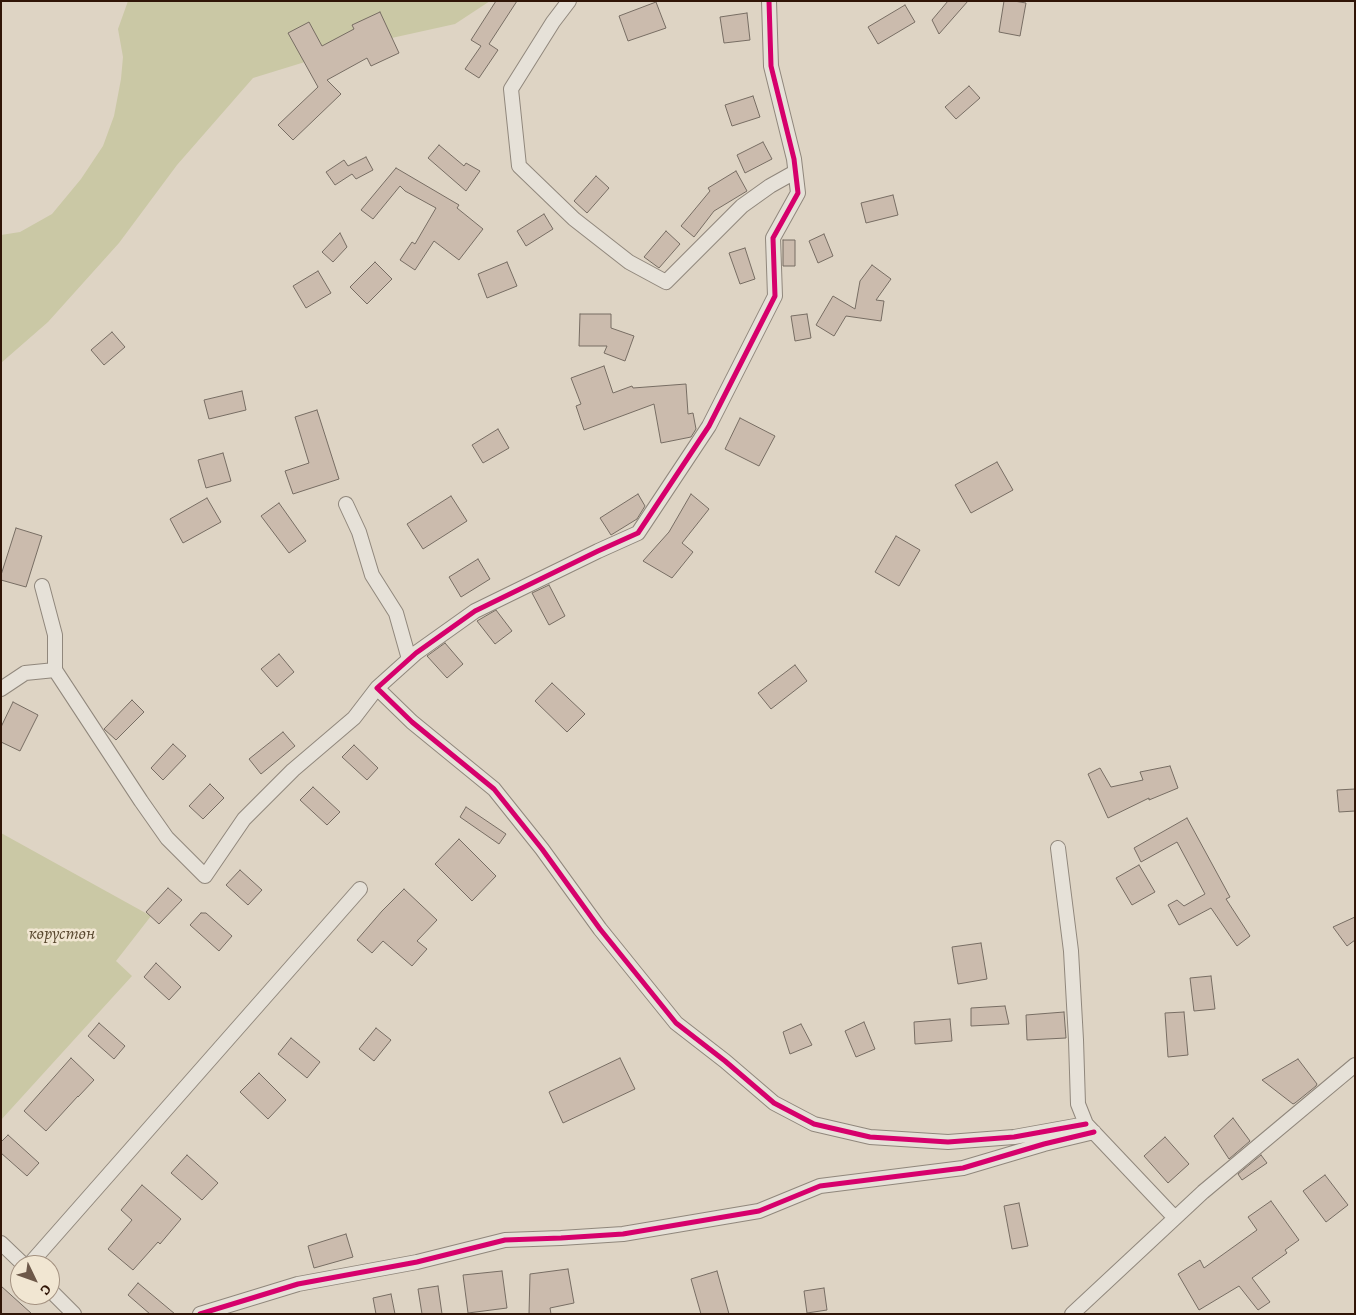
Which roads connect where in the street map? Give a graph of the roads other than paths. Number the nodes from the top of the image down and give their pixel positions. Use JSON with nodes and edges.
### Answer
{"nodes":[{"id":1,"x":569,"y":1,"type":"edge"},
{"id":2,"x":769,"y":1,"type":"edge"},
{"id":3,"x":796,"y":172,"type":"junction"},
{"id":4,"x":346,"y":504,"type":"dead end"},
{"id":5,"x":42,"y":586,"type":"dead end"},
{"id":6,"x":409,"y":659,"type":"junction"},
{"id":7,"x":55,"y":670,"type":"junction"},
{"id":8,"x":378,"y":688,"type":"junction"},
{"id":9,"x":1,"y":689,"type":"edge"},
{"id":10,"x":1058,"y":848,"type":"dead end"},
{"id":11,"x":360,"y":889,"type":"dead end"},
{"id":12,"x":1355,"y":1064,"type":"edge"},
{"id":13,"x":1090,"y":1128,"type":"junction"},
{"id":14,"x":1176,"y":1218,"type":"junction"},
{"id":15,"x":1,"y":1243,"type":"edge"},
{"id":16,"x":14,"y":1255,"type":"edge"},
{"id":17,"x":38,"y":1255,"type":"edge"},
{"id":18,"x":60,"y":1300,"type":"edge"},
{"id":19,"x":74,"y":1314,"type":"edge"},
{"id":20,"x":200,"y":1314,"type":"edge"},
{"id":21,"x":1072,"y":1314,"type":"edge"}],
"edges":[{"from":1,"to":3,"type":"street"},
{"from":2,"to":3,"type":"street"},
{"from":3,"to":6,"type":"street"},
{"from":4,"to":6,"type":"street"},
{"from":5,"to":7,"type":"street"},
{"from":6,"to":8,"type":"street"},
{"from":7,"to":8,"type":"street"},
{"from":7,"to":9,"type":"street"},
{"from":8,"to":13,"type":"street"},
{"from":10,"to":13,"type":"street"},
{"from":11,"to":17,"type":"street"},
{"from":12,"to":14,"type":"street"},
{"from":13,"to":14,"type":"street"},
{"from":13,"to":20,"type":"street"},
{"from":14,"to":21,"type":"street"},
{"from":15,"to":16,"type":"street"},
{"from":18,"to":19,"type":"street"}]}
